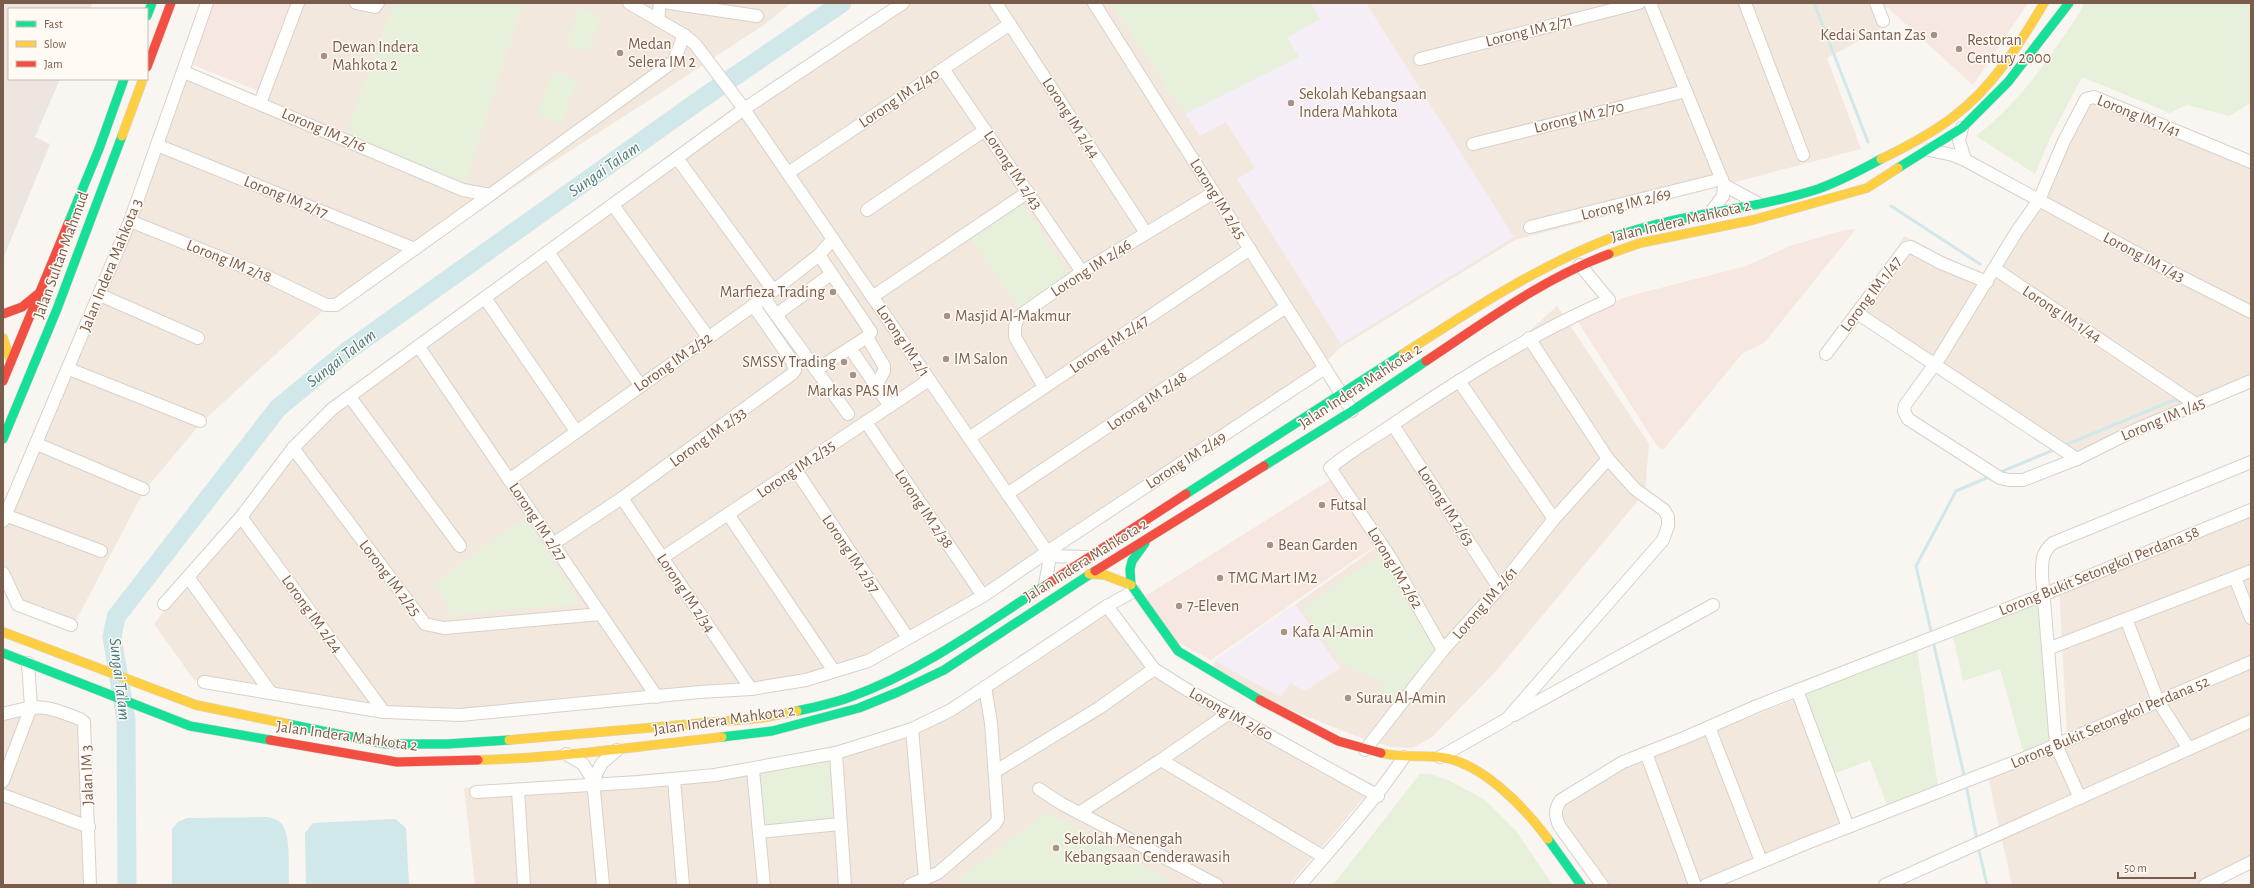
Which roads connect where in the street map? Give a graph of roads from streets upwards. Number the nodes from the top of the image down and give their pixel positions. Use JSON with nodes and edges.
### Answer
{"nodes":[{"id":1,"x":152,"y":3,"type":"edge"},
{"id":2,"x":170,"y":3,"type":"edge"},
{"id":3,"x":207,"y":3,"type":"edge"},
{"id":4,"x":298,"y":3,"type":"edge"},
{"id":5,"x":356,"y":3,"type":"edge"},
{"id":6,"x":378,"y":3,"type":"edge"},
{"id":7,"x":629,"y":3,"type":"edge"},
{"id":8,"x":660,"y":3,"type":"edge"},
{"id":9,"x":668,"y":3,"type":"edge"},
{"id":10,"x":903,"y":3,"type":"edge"},
{"id":11,"x":996,"y":3,"type":"edge"},
{"id":12,"x":1094,"y":3,"type":"edge"},
{"id":13,"x":1639,"y":3,"type":"edge"},
{"id":14,"x":1650,"y":3,"type":"edge"},
{"id":15,"x":1745,"y":3,"type":"edge"},
{"id":16,"x":1876,"y":3,"type":"edge"},
{"id":17,"x":2044,"y":3,"type":"edge"},
{"id":18,"x":2069,"y":3,"type":"edge"},
{"id":19,"x":148,"y":13,"type":"edge"},
{"id":20,"x":757,"y":16,"type":"dead end"},
{"id":21,"x":658,"y":20,"type":"junction"},
{"id":22,"x":1883,"y":21,"type":"dead end"},
{"id":23,"x":1010,"y":24,"type":"junction"},
{"id":24,"x":684,"y":34,"type":"junction"},
{"id":25,"x":1420,"y":59,"type":"dead end"},
{"id":26,"x":148,"y":64,"type":"edge"},
{"id":27,"x":943,"y":68,"type":"junction"},
{"id":28,"x":184,"y":72,"type":"junction"},
{"id":29,"x":124,"y":80,"type":"edge"},
{"id":30,"x":142,"y":80,"type":"edge"},
{"id":31,"x":1686,"y":91,"type":"junction"},
{"id":32,"x":260,"y":103,"type":"junction"},
{"id":33,"x":742,"y":106,"type":"junction"},
{"id":34,"x":1962,"y":128,"type":"junction"},
{"id":35,"x":985,"y":130,"type":"junction"},
{"id":36,"x":157,"y":144,"type":"junction"},
{"id":37,"x":1473,"y":144,"type":"dead end"},
{"id":38,"x":1929,"y":150,"type":"junction"},
{"id":39,"x":1803,"y":155,"type":"dead end"},
{"id":40,"x":677,"y":158,"type":"junction"},
{"id":41,"x":1965,"y":160,"type":"junction"},
{"id":42,"x":2251,"y":162,"type":"edge"},
{"id":43,"x":788,"y":173,"type":"junction"},
{"id":44,"x":1723,"y":182,"type":"junction"},
{"id":45,"x":1028,"y":192,"type":"junction"},
{"id":46,"x":1213,"y":193,"type":"junction"},
{"id":47,"x":490,"y":195,"type":"junction"},
{"id":48,"x":2039,"y":200,"type":"junction"},
{"id":49,"x":1757,"y":203,"type":"junction"},
{"id":50,"x":613,"y":205,"type":"junction"},
{"id":51,"x":867,"y":210,"type":"dead end"},
{"id":52,"x":1711,"y":212,"type":"junction"},
{"id":53,"x":130,"y":221,"type":"junction"},
{"id":54,"x":1530,"y":227,"type":"dead end"},
{"id":55,"x":1146,"y":233,"type":"junction"},
{"id":56,"x":833,"y":239,"type":"junction"},
{"id":57,"x":415,"y":249,"type":"junction"},
{"id":58,"x":1250,"y":249,"type":"junction"},
{"id":59,"x":548,"y":252,"type":"junction"},
{"id":60,"x":819,"y":255,"type":"junction"},
{"id":61,"x":1580,"y":265,"type":"junction"},
{"id":62,"x":1995,"y":269,"type":"junction"},
{"id":63,"x":1082,"y":272,"type":"junction"},
{"id":64,"x":831,"y":274,"type":"junction"},
{"id":65,"x":1987,"y":282,"type":"junction"},
{"id":66,"x":40,"y":292,"type":"junction"},
{"id":67,"x":768,"y":294,"type":"junction"},
{"id":68,"x":100,"y":295,"type":"junction"},
{"id":69,"x":872,"y":297,"type":"junction"},
{"id":70,"x":485,"y":298,"type":"junction"},
{"id":71,"x":753,"y":305,"type":"junction"},
{"id":72,"x":1286,"y":307,"type":"junction"},
{"id":73,"x":2251,"y":312,"type":"edge"},
{"id":74,"x":1857,"y":313,"type":"junction"},
{"id":75,"x":3,"y":314,"type":"edge"},
{"id":76,"x":776,"y":315,"type":"junction"},
{"id":77,"x":708,"y":337,"type":"junction"},
{"id":78,"x":867,"y":337,"type":"junction"},
{"id":79,"x":3,"y":338,"type":"edge"},
{"id":80,"x":198,"y":338,"type":"dead end"},
{"id":81,"x":1529,"y":338,"type":"junction"},
{"id":82,"x":419,"y":347,"type":"junction"},
{"id":83,"x":850,"y":348,"type":"junction"},
{"id":84,"x":1826,"y":354,"type":"dead end"},
{"id":85,"x":11,"y":362,"type":"junction"},
{"id":86,"x":1934,"y":365,"type":"junction"},
{"id":87,"x":1325,"y":368,"type":"junction"},
{"id":88,"x":69,"y":369,"type":"junction"},
{"id":89,"x":816,"y":370,"type":"junction"},
{"id":90,"x":929,"y":380,"type":"junction"},
{"id":91,"x":3,"y":381,"type":"edge"},
{"id":92,"x":1459,"y":381,"type":"junction"},
{"id":93,"x":2251,"y":381,"type":"edge"},
{"id":94,"x":640,"y":385,"type":"junction"},
{"id":95,"x":876,"y":386,"type":"junction"},
{"id":96,"x":1044,"y":387,"type":"junction"},
{"id":97,"x":1340,"y":395,"type":"junction"},
{"id":98,"x":350,"y":396,"type":"junction"},
{"id":99,"x":2193,"y":401,"type":"junction"},
{"id":100,"x":890,"y":406,"type":"junction"},
{"id":101,"x":1352,"y":411,"type":"junction"},
{"id":102,"x":848,"y":414,"type":"dead end"},
{"id":103,"x":200,"y":421,"type":"dead end"},
{"id":104,"x":866,"y":422,"type":"junction"},
{"id":105,"x":1393,"y":425,"type":"junction"},
{"id":106,"x":576,"y":430,"type":"junction"},
{"id":107,"x":969,"y":438,"type":"junction"},
{"id":108,"x":3,"y":440,"type":"edge"},
{"id":109,"x":37,"y":444,"type":"junction"},
{"id":110,"x":293,"y":448,"type":"junction"},
{"id":111,"x":2075,"y":458,"type":"junction"},
{"id":112,"x":1608,"y":459,"type":"junction"},
{"id":113,"x":2251,"y":462,"type":"edge"},
{"id":114,"x":794,"y":469,"type":"junction"},
{"id":115,"x":509,"y":480,"type":"junction"},
{"id":116,"x":142,"y":489,"type":"dead end"},
{"id":117,"x":1007,"y":494,"type":"junction"},
{"id":118,"x":622,"y":498,"type":"junction"},
{"id":119,"x":2251,"y":510,"type":"edge"},
{"id":120,"x":728,"y":514,"type":"junction"},
{"id":121,"x":241,"y":517,"type":"junction"},
{"id":122,"x":4,"y":518,"type":"edge"},
{"id":123,"x":1554,"y":519,"type":"junction"},
{"id":124,"x":1148,"y":539,"type":"junction"},
{"id":125,"x":553,"y":544,"type":"junction"},
{"id":126,"x":460,"y":546,"type":"dead end"},
{"id":127,"x":101,"y":551,"type":"dead end"},
{"id":128,"x":1048,"y":554,"type":"junction"},
{"id":129,"x":1088,"y":557,"type":"junction"},
{"id":130,"x":662,"y":558,"type":"junction"},
{"id":131,"x":2251,"y":571,"type":"edge"},
{"id":132,"x":3,"y":573,"type":"edge"},
{"id":133,"x":1089,"y":574,"type":"junction"},
{"id":134,"x":188,"y":577,"type":"junction"},
{"id":135,"x":2235,"y":578,"type":"junction"},
{"id":136,"x":1045,"y":585,"type":"junction"},
{"id":137,"x":1132,"y":588,"type":"junction"},
{"id":138,"x":1499,"y":588,"type":"junction"},
{"id":139,"x":2045,"y":594,"type":"junction"},
{"id":140,"x":983,"y":596,"type":"junction"},
{"id":141,"x":164,"y":604,"type":"dead end"},
{"id":142,"x":1713,"y":605,"type":"dead end"},
{"id":143,"x":1107,"y":606,"type":"junction"},
{"id":144,"x":601,"y":614,"type":"junction"},
{"id":145,"x":2251,"y":618,"type":"edge"},
{"id":146,"x":2126,"y":619,"type":"junction"},
{"id":147,"x":70,"y":625,"type":"dead end"},
{"id":148,"x":3,"y":632,"type":"edge"},
{"id":149,"x":908,"y":638,"type":"junction"},
{"id":150,"x":2050,"y":648,"type":"junction"},
{"id":151,"x":1443,"y":650,"type":"junction"},
{"id":152,"x":3,"y":653,"type":"edge"},
{"id":153,"x":936,"y":653,"type":"junction"},
{"id":154,"x":2251,"y":662,"type":"edge"},
{"id":155,"x":28,"y":663,"type":"junction"},
{"id":156,"x":1154,"y":669,"type":"junction"},
{"id":157,"x":944,"y":670,"type":"junction"},
{"id":158,"x":834,"y":671,"type":"junction"},
{"id":159,"x":204,"y":682,"type":"dead end"},
{"id":160,"x":985,"y":687,"type":"junction"},
{"id":161,"x":750,"y":689,"type":"junction"},
{"id":162,"x":1797,"y":690,"type":"junction"},
{"id":163,"x":271,"y":693,"type":"junction"},
{"id":164,"x":657,"y":697,"type":"junction"},
{"id":165,"x":2158,"y":700,"type":"junction"},
{"id":166,"x":31,"y":707,"type":"junction"},
{"id":167,"x":384,"y":712,"type":"junction"},
{"id":168,"x":1229,"y":713,"type":"junction"},
{"id":169,"x":3,"y":714,"type":"edge"},
{"id":170,"x":1507,"y":719,"type":"junction"},
{"id":171,"x":2251,"y":721,"type":"edge"},
{"id":172,"x":1709,"y":728,"type":"junction"},
{"id":173,"x":912,"y":729,"type":"junction"},
{"id":174,"x":2056,"y":745,"type":"junction"},
{"id":175,"x":2189,"y":749,"type":"junction"},
{"id":176,"x":619,"y":750,"type":"junction"},
{"id":177,"x":1365,"y":750,"type":"junction"},
{"id":178,"x":565,"y":753,"type":"junction"},
{"id":179,"x":836,"y":753,"type":"junction"},
{"id":180,"x":1646,"y":753,"type":"junction"},
{"id":181,"x":1404,"y":757,"type":"junction"},
{"id":182,"x":1440,"y":757,"type":"junction"},
{"id":183,"x":1161,"y":760,"type":"junction"},
{"id":184,"x":753,"y":770,"type":"junction"},
{"id":185,"x":996,"y":771,"type":"junction"},
{"id":186,"x":674,"y":780,"type":"junction"},
{"id":187,"x":3,"y":781,"type":"edge"},
{"id":188,"x":593,"y":783,"type":"junction"},
{"id":189,"x":1039,"y":789,"type":"dead end"},
{"id":190,"x":518,"y":790,"type":"junction"},
{"id":191,"x":476,"y":792,"type":"dead end"},
{"id":192,"x":3,"y":795,"type":"edge"},
{"id":193,"x":1378,"y":796,"type":"junction"},
{"id":194,"x":2080,"y":798,"type":"junction"},
{"id":195,"x":1079,"y":813,"type":"junction"},
{"id":196,"x":840,"y":824,"type":"junction"},
{"id":197,"x":89,"y":827,"type":"junction"},
{"id":198,"x":1848,"y":827,"type":"junction"},
{"id":199,"x":759,"y":832,"type":"junction"},
{"id":200,"x":1324,"y":857,"type":"junction"},
{"id":201,"x":1761,"y":861,"type":"junction"},
{"id":202,"x":2251,"y":862,"type":"edge"},
{"id":203,"x":925,"y":879,"type":"junction"},
{"id":204,"x":90,"y":885,"type":"edge"},
{"id":205,"x":524,"y":885,"type":"edge"},
{"id":206,"x":603,"y":885,"type":"edge"},
{"id":207,"x":683,"y":885,"type":"edge"},
{"id":208,"x":764,"y":885,"type":"edge"},
{"id":209,"x":845,"y":885,"type":"edge"},
{"id":210,"x":910,"y":885,"type":"edge"},
{"id":211,"x":1217,"y":885,"type":"edge"},
{"id":212,"x":1300,"y":885,"type":"edge"},
{"id":213,"x":1580,"y":885,"type":"edge"},
{"id":214,"x":1602,"y":885,"type":"edge"},
{"id":215,"x":1695,"y":885,"type":"edge"},
{"id":216,"x":1706,"y":885,"type":"edge"},
{"id":217,"x":1885,"y":885,"type":"edge"},
{"id":218,"x":2205,"y":885,"type":"edge"}],
"edges":[{"from":1,"to":19,"type":"street"},
{"from":2,"to":26,"type":"street"},
{"from":3,"to":28,"type":"street","name":"Jalan Indera Mahkota 3"},
{"from":4,"to":32,"type":"street"},
{"from":5,"to":6,"type":"street"},
{"from":7,"to":21,"type":"street"},
{"from":8,"to":21,"type":"street"},
{"from":9,"to":20,"type":"street"},
{"from":10,"to":33,"type":"street"},
{"from":11,"to":23,"type":"street","name":"Lorong IM 2/44"},
{"from":12,"to":46,"type":"street","name":"Lorong IM 2/45"},
{"from":13,"to":25,"type":"street","name":"Lorong IM 2/71"},
{"from":14,"to":31,"type":"street"},
{"from":15,"to":39,"type":"street"},
{"from":16,"to":22,"type":"street"},
{"from":17,"to":49,"type":"street","name":"Jalan Indera Mahkota 2"},
{"from":18,"to":34,"type":"street","name":"Jalan Indera Mahkota 2"},
{"from":21,"to":24,"type":"street"},
{"from":23,"to":27,"type":"street","name":"Lorong IM 2/40"},
{"from":23,"to":55,"type":"street","name":"Lorong IM 2/44"},
{"from":24,"to":33,"type":"street","name":"Lorong IM 2/1"},
{"from":24,"to":47,"type":"street"},
{"from":27,"to":35,"type":"street","name":"Lorong IM 2/43"},
{"from":27,"to":43,"type":"street","name":"Lorong IM 2/40"},
{"from":28,"to":32,"type":"street","name":"Lorong IM 2/16"},
{"from":28,"to":36,"type":"street","name":"Jalan Indera Mahkota 3"},
{"from":29,"to":66,"type":"street","name":"Jalan Sultan Mahmud"},
{"from":30,"to":108,"type":"street","name":"Jalan Sultan Mahmud"},
{"from":31,"to":37,"type":"street","name":"Lorong IM 2/70"},
{"from":31,"to":44,"type":"street"},
{"from":32,"to":47,"type":"street","name":"Lorong IM 2/16"},
{"from":33,"to":40,"type":"street"},
{"from":33,"to":43,"type":"street","name":"Lorong IM 2/1"},
{"from":34,"to":38,"type":"street","name":"Jalan Indera Mahkota 2"},
{"from":34,"to":41,"type":"street"},
{"from":35,"to":45,"type":"street","name":"Lorong IM 2/43"},
{"from":35,"to":51,"type":"street"},
{"from":36,"to":53,"type":"street","name":"Jalan Indera Mahkota 3"},
{"from":36,"to":57,"type":"street","name":"Lorong IM 2/17"},
{"from":38,"to":41,"type":"street","name":"Lorong IM 1/43"},
{"from":38,"to":61,"type":"street","name":"Jalan Indera Mahkota 2"},
{"from":40,"to":50,"type":"street"},
{"from":40,"to":67,"type":"street"},
{"from":41,"to":48,"type":"street","name":"Lorong IM 1/43"},
{"from":42,"to":48,"type":"street","name":"Lorong IM 1/41"},
{"from":43,"to":56,"type":"street","name":"Lorong IM 2/1"},
{"from":44,"to":49,"type":"street"},
{"from":44,"to":52,"type":"street"},
{"from":44,"to":54,"type":"street","name":"Lorong IM 2/69"},
{"from":45,"to":63,"type":"street","name":"Lorong IM 2/43"},
{"from":45,"to":69,"type":"street"},
{"from":46,"to":55,"type":"street","name":"Lorong IM 2/46"},
{"from":46,"to":58,"type":"street","name":"Lorong IM 2/45"},
{"from":47,"to":57,"type":"street"},
{"from":48,"to":62,"type":"street"},
{"from":48,"to":73,"type":"street","name":"Lorong IM 1/43"},
{"from":49,"to":52,"type":"street","name":"Jalan Indera Mahkota 2"},
{"from":50,"to":59,"type":"street"},
{"from":50,"to":77,"type":"street"},
{"from":52,"to":97,"type":"street","name":"Jalan Indera Mahkota 2"},
{"from":53,"to":57,"type":"street","name":"Lorong IM 2/18"},
{"from":53,"to":68,"type":"street","name":"Jalan Indera Mahkota 3"},
{"from":55,"to":63,"type":"street","name":"Lorong IM 2/46"},
{"from":56,"to":60,"type":"street","name":"Lorong IM 2/32"},
{"from":56,"to":69,"type":"street","name":"Lorong IM 2/1"},
{"from":58,"to":72,"type":"street","name":"Lorong IM 2/45"},
{"from":58,"to":96,"type":"street","name":"Lorong IM 2/47"},
{"from":59,"to":70,"type":"street"},
{"from":59,"to":94,"type":"street"},
{"from":60,"to":64,"type":"street"},
{"from":60,"to":67,"type":"street","name":"Lorong IM 2/32"},
{"from":61,"to":81,"type":"street"},
{"from":61,"to":101,"type":"street","name":"Jalan Indera Mahkota 2"},
{"from":62,"to":65,"type":"street"},
{"from":62,"to":99,"type":"street","name":"Lorong IM 1/44"},
{"from":63,"to":96,"type":"street","name":"Lorong IM 2/46"},
{"from":64,"to":76,"type":"street"},
{"from":64,"to":78,"type":"street"},
{"from":65,"to":74,"type":"street","name":"Lorong IM 1/47"},
{"from":65,"to":86,"type":"street"},
{"from":66,"to":75,"type":"street"},
{"from":66,"to":85,"type":"street","name":"Jalan Sultan Mahmud"},
{"from":67,"to":71,"type":"street","name":"Lorong IM 2/32"},
{"from":67,"to":76,"type":"street"},
{"from":68,"to":80,"type":"street"},
{"from":68,"to":88,"type":"street","name":"Jalan Indera Mahkota 3"},
{"from":69,"to":90,"type":"street","name":"Lorong IM 2/1"},
{"from":70,"to":82,"type":"street"},
{"from":70,"to":106,"type":"street"},
{"from":71,"to":77,"type":"street","name":"Lorong IM 2/32"},
{"from":71,"to":118,"type":"street","name":"Lorong IM 2/33"},
{"from":72,"to":87,"type":"street","name":"Lorong IM 2/45"},
{"from":72,"to":117,"type":"street","name":"Lorong IM 2/48"},
{"from":74,"to":84,"type":"street","name":"Lorong IM 1/47"},
{"from":74,"to":86,"type":"street"},
{"from":76,"to":89,"type":"street"},
{"from":77,"to":94,"type":"street","name":"Lorong IM 2/32"},
{"from":78,"to":83,"type":"street"},
{"from":78,"to":95,"type":"street"},
{"from":79,"to":85,"type":"street"},
{"from":81,"to":92,"type":"street"},
{"from":81,"to":112,"type":"street"},
{"from":82,"to":98,"type":"street"},
{"from":82,"to":115,"type":"street","name":"Lorong IM 2/27"},
{"from":83,"to":89,"type":"street"},
{"from":83,"to":95,"type":"street"},
{"from":85,"to":91,"type":"street","name":"Jalan Sultan Mahmud"},
{"from":86,"to":111,"type":"street"},
{"from":86,"to":111,"type":"street","name":"Lorong IM 1/45"},
{"from":87,"to":97,"type":"street","name":"Lorong IM 2/45"},
{"from":87,"to":128,"type":"street","name":"Lorong IM 2/49"},
{"from":88,"to":103,"type":"street"},
{"from":88,"to":109,"type":"street","name":"Jalan Indera Mahkota 3"},
{"from":89,"to":102,"type":"street"},
{"from":90,"to":100,"type":"street","name":"Lorong IM 2/35"},
{"from":90,"to":107,"type":"street","name":"Lorong IM 2/1"},
{"from":92,"to":105,"type":"street"},
{"from":92,"to":123,"type":"street"},
{"from":93,"to":99,"type":"street","name":"Lorong IM 1/45"},
{"from":94,"to":106,"type":"street","name":"Lorong IM 2/32"},
{"from":95,"to":100,"type":"street"},
{"from":96,"to":107,"type":"street","name":"Lorong IM 2/47"},
{"from":97,"to":101,"type":"street","name":"Lorong IM 2/45"},
{"from":97,"to":129,"type":"street","name":"Jalan Indera Mahkota 2"},
{"from":98,"to":110,"type":"street"},
{"from":98,"to":126,"type":"street"},
{"from":99,"to":111,"type":"street","name":"Lorong IM 1/45"},
{"from":100,"to":104,"type":"street","name":"Lorong IM 2/35"},
{"from":101,"to":124,"type":"street","name":"Jalan Indera Mahkota 2"},
{"from":104,"to":114,"type":"street","name":"Lorong IM 2/35"},
{"from":104,"to":140,"type":"street","name":"Lorong IM 2/38"},
{"from":105,"to":138,"type":"street","name":"Lorong IM 2/63"},
{"from":105,"to":151,"type":"street","name":"Lorong IM 2/62"},
{"from":106,"to":115,"type":"street","name":"Lorong IM 2/32"},
{"from":107,"to":117,"type":"street","name":"Lorong IM 2/1"},
{"from":109,"to":116,"type":"street"},
{"from":109,"to":122,"type":"street","name":"Jalan Indera Mahkota 3"},
{"from":110,"to":121,"type":"street"},
{"from":110,"to":144,"type":"street","name":"Lorong IM 2/25"},
{"from":112,"to":123,"type":"street","name":"Lorong IM 2/61"},
{"from":112,"to":170,"type":"street"},
{"from":113,"to":139,"type":"street"},
{"from":114,"to":120,"type":"street","name":"Lorong IM 2/35"},
{"from":114,"to":149,"type":"street","name":"Lorong IM 2/37"},
{"from":115,"to":125,"type":"street","name":"Lorong IM 2/27"},
{"from":117,"to":128,"type":"street","name":"Lorong IM 2/1"},
{"from":118,"to":125,"type":"street","name":"Lorong IM 2/33"},
{"from":118,"to":130,"type":"street","name":"Lorong IM 2/34"},
{"from":119,"to":139,"type":"street","name":"Lorong Bukit Setongkol Perdana 58"},
{"from":120,"to":130,"type":"street","name":"Lorong IM 2/35"},
{"from":120,"to":158,"type":"street"},
{"from":121,"to":134,"type":"street"},
{"from":121,"to":167,"type":"street","name":"Lorong IM 2/24"},
{"from":122,"to":127,"type":"street"},
{"from":123,"to":138,"type":"street","name":"Lorong IM 2/61"},
{"from":124,"to":133,"type":"street","name":"Jalan Indera Mahkota 2"},
{"from":124,"to":137,"type":"street"},
{"from":125,"to":144,"type":"street","name":"Lorong IM 2/27"},
{"from":128,"to":129,"type":"street"},
{"from":128,"to":136,"type":"street"},
{"from":128,"to":140,"type":"street","name":"Lorong IM 2/49"},
{"from":129,"to":136,"type":"street","name":"Jalan Indera Mahkota 2"},
{"from":130,"to":161,"type":"street","name":"Lorong IM 2/34"},
{"from":131,"to":135,"type":"street"},
{"from":132,"to":147,"type":"street"},
{"from":133,"to":137,"type":"street"},
{"from":133,"to":157,"type":"street","name":"Jalan Indera Mahkota 2"},
{"from":134,"to":141,"type":"street"},
{"from":134,"to":163,"type":"street"},
{"from":135,"to":145,"type":"street"},
{"from":135,"to":146,"type":"street"},
{"from":136,"to":153,"type":"street","name":"Jalan Indera Mahkota 2"},
{"from":137,"to":143,"type":"street"},
{"from":137,"to":177,"type":"street"},
{"from":138,"to":151,"type":"street","name":"Lorong IM 2/61"},
{"from":139,"to":150,"type":"street"},
{"from":139,"to":162,"type":"street","name":"Lorong Bukit Setongkol Perdana 58"},
{"from":140,"to":149,"type":"street","name":"Lorong IM 2/49"},
{"from":142,"to":170,"type":"street"},
{"from":143,"to":156,"type":"street","name":"Lorong IM 2/60"},
{"from":143,"to":160,"type":"street"},
{"from":144,"to":164,"type":"street","name":"Lorong IM 2/27"},
{"from":146,"to":150,"type":"street"},
{"from":146,"to":165,"type":"street"},
{"from":148,"to":153,"type":"street","name":"Jalan Indera Mahkota 2"},
{"from":149,"to":158,"type":"street","name":"Lorong IM 2/49"},
{"from":150,"to":174,"type":"street"},
{"from":151,"to":177,"type":"street","name":"Lorong IM 2/61"},
{"from":152,"to":155,"type":"street","name":"Jalan Indera Mahkota 2"},
{"from":153,"to":157,"type":"street"},
{"from":154,"to":165,"type":"street","name":"Lorong Bukit Setongkol Perdana 52"},
{"from":155,"to":166,"type":"street"},
{"from":155,"to":178,"type":"street","name":"Jalan Indera Mahkota 2"},
{"from":156,"to":168,"type":"street","name":"Lorong IM 2/60"},
{"from":156,"to":185,"type":"street"},
{"from":157,"to":176,"type":"street","name":"Jalan Indera Mahkota 2"},
{"from":158,"to":161,"type":"street","name":"Lorong IM 2/49"},
{"from":159,"to":163,"type":"street","name":"Lorong IM 2/49"},
{"from":160,"to":173,"type":"street"},
{"from":160,"to":185,"type":"street"},
{"from":161,"to":164,"type":"street","name":"Lorong IM 2/49"},
{"from":162,"to":172,"type":"street","name":"Lorong Bukit Setongkol Perdana 58"},
{"from":162,"to":198,"type":"street"},
{"from":163,"to":167,"type":"street","name":"Lorong IM 2/49"},
{"from":164,"to":167,"type":"street","name":"Lorong IM 2/49"},
{"from":165,"to":174,"type":"street","name":"Lorong Bukit Setongkol Perdana 52"},
{"from":165,"to":175,"type":"street"},
{"from":166,"to":169,"type":"street"},
{"from":166,"to":187,"type":"street"},
{"from":166,"to":197,"type":"street","name":"Jalan IM 3"},
{"from":168,"to":183,"type":"street"},
{"from":168,"to":193,"type":"street","name":"Lorong IM 2/60"},
{"from":170,"to":182,"type":"street"},
{"from":171,"to":175,"type":"street"},
{"from":172,"to":180,"type":"street","name":"Lorong Bukit Setongkol Perdana 58"},
{"from":172,"to":201,"type":"street"},
{"from":173,"to":179,"type":"street"},
{"from":173,"to":203,"type":"street"},
{"from":174,"to":194,"type":"street"},
{"from":174,"to":198,"type":"street","name":"Lorong Bukit Setongkol Perdana 52"},
{"from":175,"to":194,"type":"street"},
{"from":176,"to":178,"type":"street","name":"Jalan Indera Mahkota 2"},
{"from":176,"to":188,"type":"street"},
{"from":177,"to":181,"type":"street"},
{"from":178,"to":188,"type":"street"},
{"from":179,"to":184,"type":"street"},
{"from":179,"to":196,"type":"street"},
{"from":180,"to":214,"type":"street","name":"Lorong Bukit Setongkol Perdana 58"},
{"from":180,"to":215,"type":"street"},
{"from":181,"to":182,"type":"street"},
{"from":181,"to":193,"type":"street"},
{"from":182,"to":213,"type":"street"},
{"from":183,"to":195,"type":"street"},
{"from":183,"to":200,"type":"street"},
{"from":184,"to":186,"type":"street"},
{"from":184,"to":199,"type":"street"},
{"from":185,"to":203,"type":"street"},
{"from":186,"to":188,"type":"street"},
{"from":186,"to":207,"type":"street"},
{"from":188,"to":190,"type":"street"},
{"from":188,"to":206,"type":"street"},
{"from":189,"to":195,"type":"street"},
{"from":190,"to":191,"type":"street"},
{"from":190,"to":205,"type":"street"},
{"from":192,"to":197,"type":"street"},
{"from":193,"to":200,"type":"street"},
{"from":194,"to":217,"type":"street"},
{"from":195,"to":211,"type":"street"},
{"from":196,"to":199,"type":"street"},
{"from":196,"to":209,"type":"street"},
{"from":197,"to":204,"type":"street","name":"Jalan IM 3"},
{"from":198,"to":201,"type":"street","name":"Lorong Bukit Setongkol Perdana 52"},
{"from":199,"to":208,"type":"street"},
{"from":200,"to":212,"type":"street"},
{"from":201,"to":216,"type":"street","name":"Lorong Bukit Setongkol Perdana 52"},
{"from":202,"to":218,"type":"street"},
{"from":203,"to":210,"type":"street"}]}
